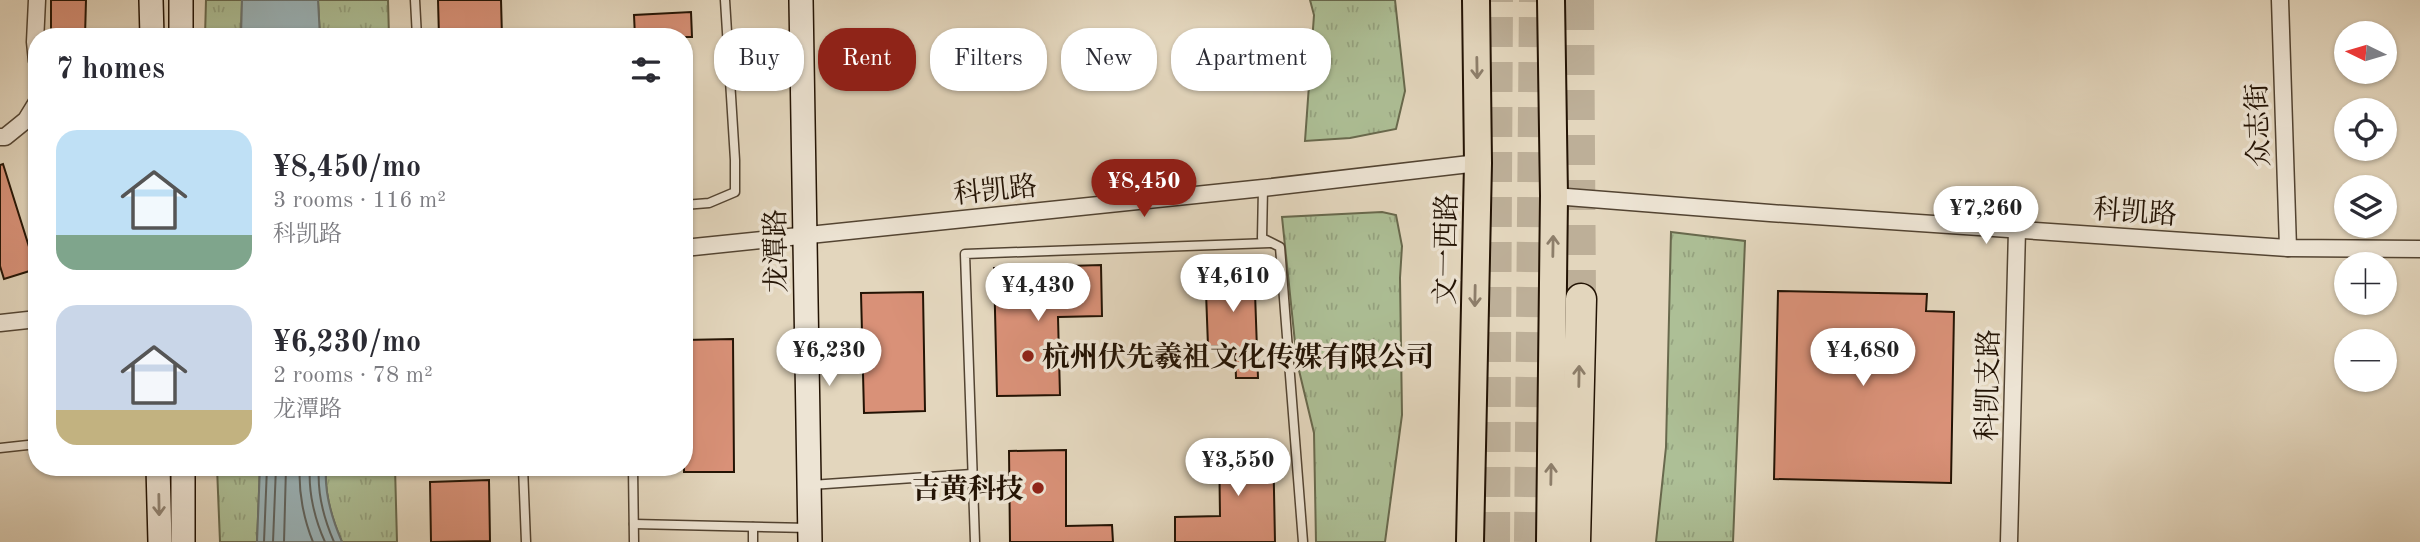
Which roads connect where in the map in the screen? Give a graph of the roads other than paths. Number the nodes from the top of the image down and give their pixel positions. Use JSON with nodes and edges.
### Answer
{"nodes":[{"id":1,"x":37,"y":0,"type":"edge"},
{"id":2,"x":151,"y":0,"type":"edge"},
{"id":3,"x":181,"y":0,"type":"edge"},
{"id":4,"x":415,"y":0,"type":"edge"},
{"id":5,"x":725,"y":0,"type":"edge"},
{"id":6,"x":801,"y":0,"type":"edge"},
{"id":7,"x":1476,"y":0,"type":"edge"},
{"id":8,"x":1551,"y":0,"type":"edge"},
{"id":9,"x":2280,"y":0,"type":"edge"},
{"id":10,"x":36,"y":28,"type":"edge"},
{"id":11,"x":152,"y":28,"type":"edge"},
{"id":12,"x":181,"y":28,"type":"edge"},
{"id":13,"x":417,"y":28,"type":"edge"},
{"id":14,"x":28,"y":117,"type":"edge"},
{"id":15,"x":0,"y":137,"type":"edge"},
{"id":16,"x":1478,"y":163,"type":"junction"},
{"id":17,"x":1263,"y":188,"type":"junction"},
{"id":18,"x":1554,"y":196,"type":"junction"},
{"id":19,"x":693,"y":204,"type":"edge"},
{"id":20,"x":2017,"y":230,"type":"junction"},
{"id":21,"x":805,"y":234,"type":"junction"},
{"id":22,"x":1270,"y":243,"type":"junction"},
{"id":23,"x":693,"y":247,"type":"edge"},
{"id":24,"x":2288,"y":248,"type":"junction"},
{"id":25,"x":2420,"y":249,"type":"edge"},
{"id":26,"x":1581,"y":299,"type":"tunnel mouth"},
{"id":27,"x":28,"y":320,"type":"edge"},
{"id":28,"x":0,"y":323,"type":"edge"},
{"id":29,"x":28,"y":445,"type":"edge"},
{"id":30,"x":0,"y":448,"type":"edge"},
{"id":31,"x":972,"y":474,"type":"junction"},
{"id":32,"x":158,"y":476,"type":"edge"},
{"id":33,"x":183,"y":476,"type":"edge"},
{"id":34,"x":523,"y":476,"type":"edge"},
{"id":35,"x":633,"y":476,"type":"edge"},
{"id":36,"x":809,"y":485,"type":"junction"},
{"id":37,"x":634,"y":524,"type":"junction"},
{"id":38,"x":753,"y":527,"type":"junction"},
{"id":39,"x":810,"y":535,"type":"edge"},
{"id":40,"x":160,"y":542,"type":"edge"},
{"id":41,"x":183,"y":542,"type":"edge"},
{"id":42,"x":526,"y":542,"type":"edge"},
{"id":43,"x":634,"y":542,"type":"edge"},
{"id":44,"x":753,"y":542,"type":"edge"},
{"id":45,"x":975,"y":542,"type":"edge"},
{"id":46,"x":1303,"y":542,"type":"edge"},
{"id":47,"x":1470,"y":542,"type":"edge"},
{"id":48,"x":1550,"y":542,"type":"edge"},
{"id":49,"x":1575,"y":542,"type":"edge"},
{"id":50,"x":2009,"y":542,"type":"edge"}],
"edges":[{"from":1,"to":10,"type":"street"},
{"from":2,"to":11,"type":"street"},
{"from":3,"to":12,"type":"street"},
{"from":4,"to":13,"type":"lane"},
{"from":5,"to":19,"type":"lane"},
{"from":6,"to":21,"type":"street","name":"龙潭路"},
{"from":7,"to":16,"type":"main road","name":"文一西路","one_way":true},
{"from":8,"to":18,"type":"main road"},
{"from":9,"to":24,"type":"street","name":"众志街"},
{"from":14,"to":15,"type":"street"},
{"from":16,"to":17,"type":"street","name":"科凯路"},
{"from":16,"to":47,"type":"main road","name":"文一西路","one_way":true},
{"from":17,"to":21,"type":"street","name":"科凯路"},
{"from":17,"to":22,"type":"lane"},
{"from":18,"to":20,"type":"street","name":"科凯路"},
{"from":48,"to":18,"type":"main road","one_way":true},
{"from":20,"to":24,"type":"street","name":"科凯路"},
{"from":20,"to":50,"type":"street","name":"科凯支路"},
{"from":21,"to":23,"type":"street","name":"科凯路"},
{"from":21,"to":36,"type":"street","name":"龙潭路"},
{"from":22,"to":31,"type":"lane"},
{"from":22,"to":46,"type":"lane"},
{"from":24,"to":25,"type":"street","name":"科凯路"},
{"from":49,"to":26,"type":"highway","one_way":true},
{"from":27,"to":28,"type":"street"},
{"from":29,"to":30,"type":"lane"},
{"from":31,"to":36,"type":"lane"},
{"from":31,"to":45,"type":"lane"},
{"from":32,"to":40,"type":"street","one_way":true},
{"from":33,"to":41,"type":"street"},
{"from":34,"to":42,"type":"lane"},
{"from":35,"to":37,"type":"lane"},
{"from":36,"to":39,"type":"street","name":"龙潭路"},
{"from":37,"to":38,"type":"lane"},
{"from":37,"to":43,"type":"lane"},
{"from":38,"to":39,"type":"lane"},
{"from":38,"to":44,"type":"lane"}]}
